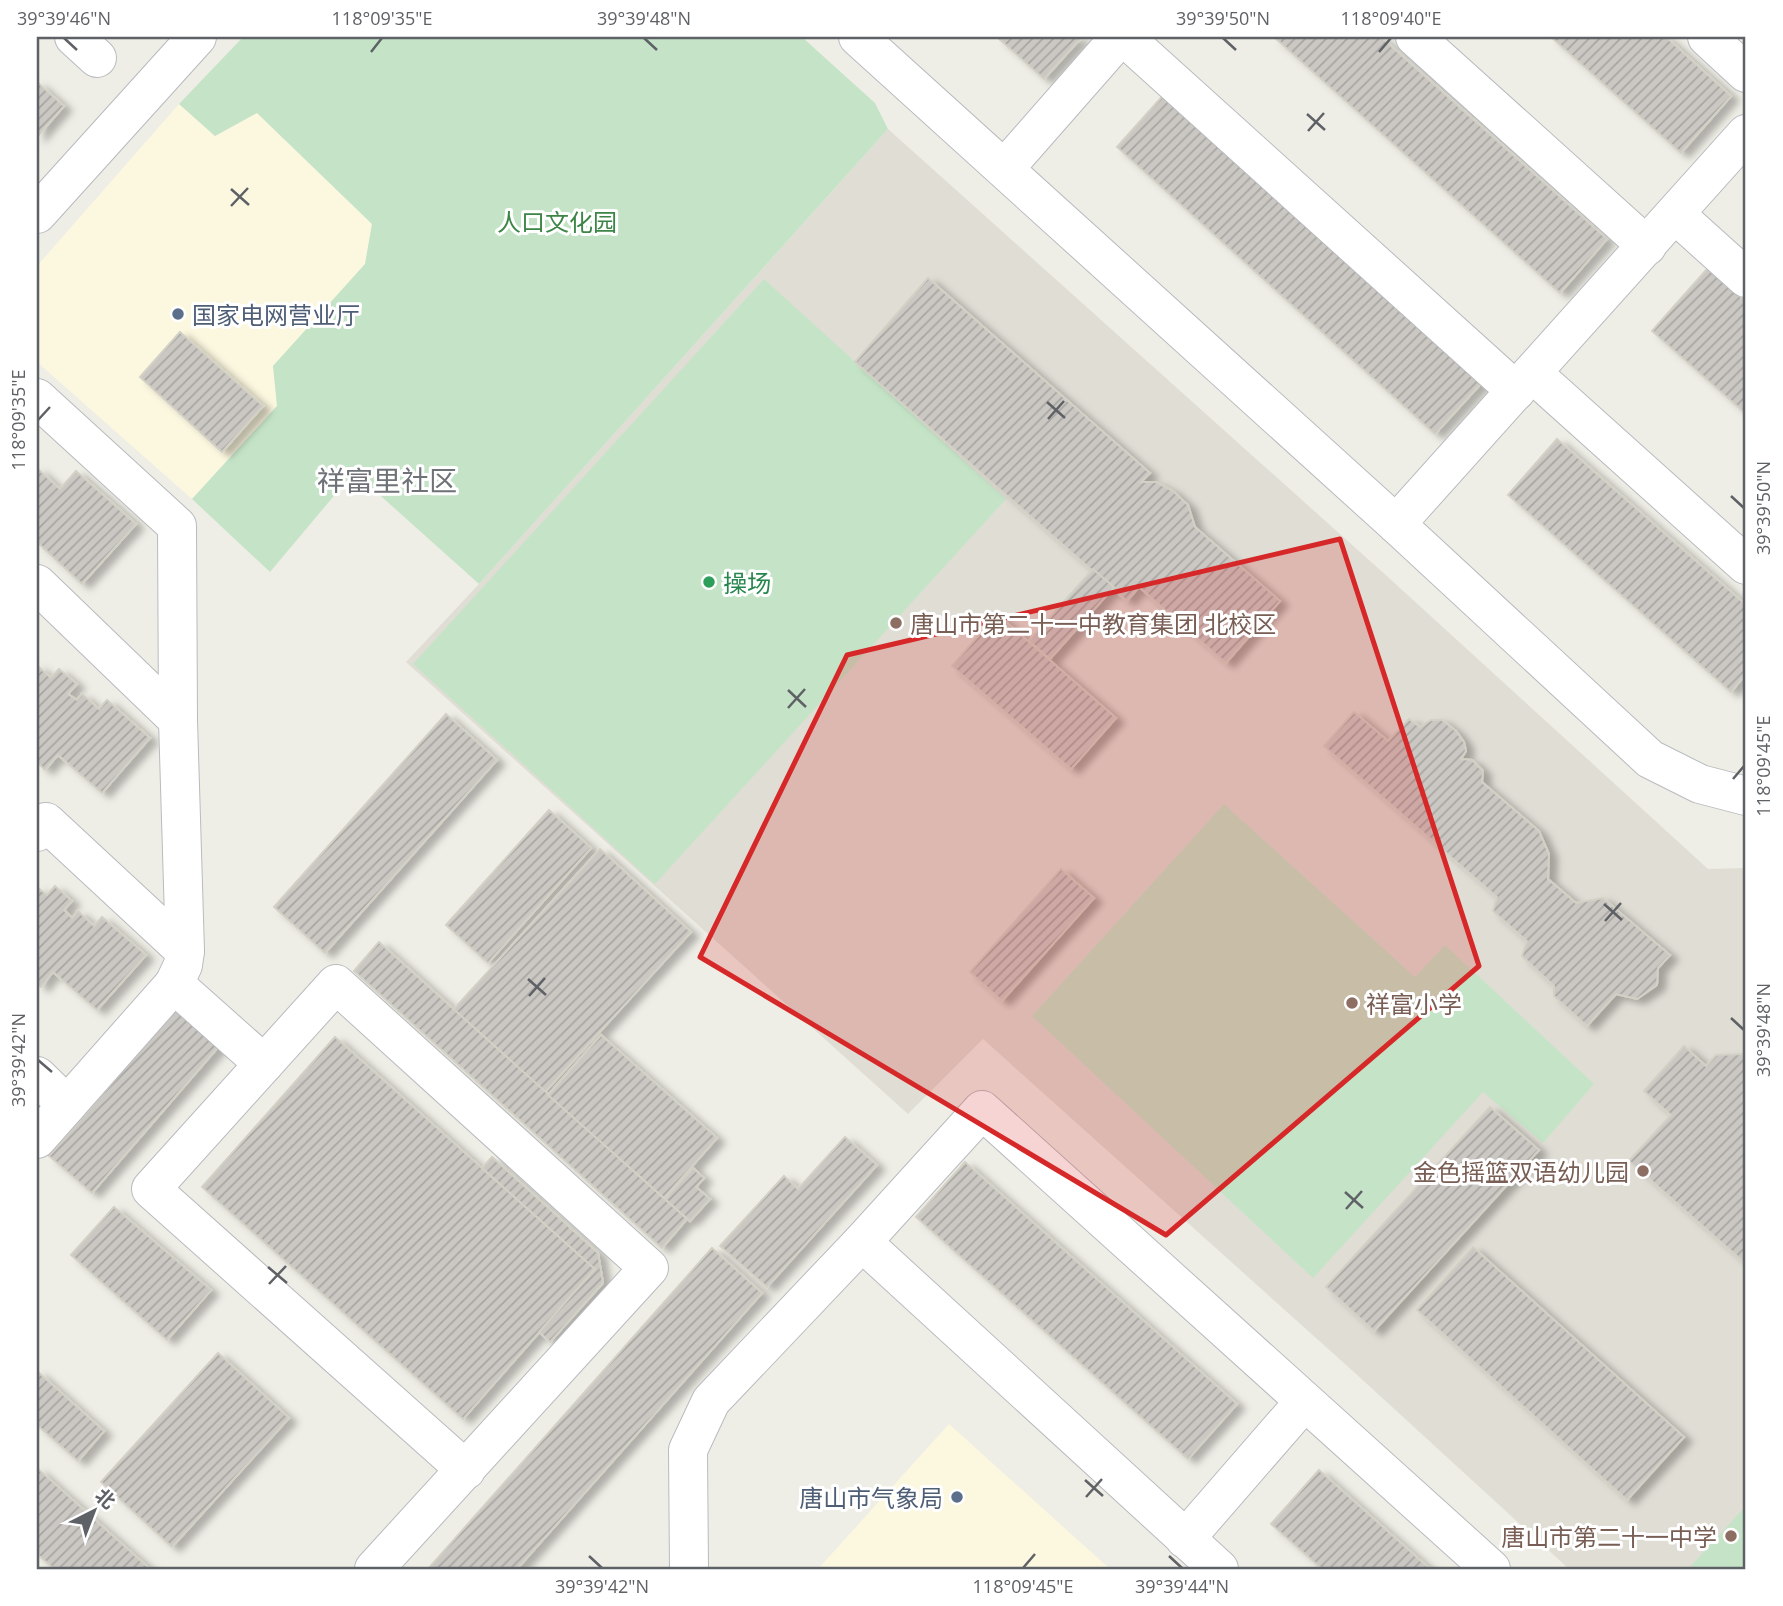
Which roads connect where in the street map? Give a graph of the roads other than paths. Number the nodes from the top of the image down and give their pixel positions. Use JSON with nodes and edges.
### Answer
{"nodes":[{"id":1,"x":197,"y":37,"type":"edge"},
{"id":2,"x":858,"y":37,"type":"edge"},
{"id":3,"x":1122,"y":37,"type":"edge"},
{"id":4,"x":1415,"y":37,"type":"edge"},
{"id":5,"x":1707,"y":37,"type":"edge"},
{"id":6,"x":1746,"y":73,"type":"edge"},
{"id":7,"x":1746,"y":134,"type":"edge"},
{"id":8,"x":1005,"y":168,"type":"junction"},
{"id":9,"x":37,"y":214,"type":"edge"},
{"id":10,"x":1675,"y":214,"type":"junction"},
{"id":11,"x":1647,"y":246,"type":"junction"},
{"id":12,"x":1746,"y":278,"type":"edge"},
{"id":13,"x":1524,"y":382,"type":"junction"},
{"id":14,"x":37,"y":398,"type":"edge"},
{"id":15,"x":1396,"y":524,"type":"junction"},
{"id":16,"x":1746,"y":565,"type":"edge"},
{"id":17,"x":37,"y":584,"type":"edge"},
{"id":18,"x":178,"y":720,"type":"junction"},
{"id":19,"x":1746,"y":796,"type":"edge"},
{"id":20,"x":40,"y":822,"type":"edge"},
{"id":21,"x":179,"y":968,"type":"junction"},
{"id":22,"x":264,"y":1064,"type":"junction"},
{"id":23,"x":37,"y":1076,"type":"edge"},
{"id":24,"x":67,"y":1105,"type":"junction"},
{"id":25,"x":37,"y":1139,"type":"edge"},
{"id":26,"x":862,"y":1242,"type":"junction"},
{"id":27,"x":1304,"y":1402,"type":"junction"},
{"id":28,"x":466,"y":1470,"type":"junction"},
{"id":29,"x":1185,"y":1539,"type":"junction"},
{"id":30,"x":374,"y":1569,"type":"edge"},
{"id":31,"x":689,"y":1569,"type":"edge"},
{"id":32,"x":1219,"y":1569,"type":"edge"},
{"id":33,"x":1491,"y":1569,"type":"edge"}],
"edges":[{"from":1,"to":9,"type":"street"},
{"from":2,"to":8,"type":"street"},
{"from":3,"to":8,"type":"street"},
{"from":3,"to":13,"type":"street"},
{"from":4,"to":11,"type":"street"},
{"from":5,"to":6,"type":"street"},
{"from":7,"to":10,"type":"street"},
{"from":8,"to":15,"type":"street"},
{"from":10,"to":11,"type":"street"},
{"from":10,"to":12,"type":"street"},
{"from":11,"to":13,"type":"street"},
{"from":13,"to":15,"type":"street"},
{"from":13,"to":16,"type":"street"},
{"from":14,"to":18,"type":"street"},
{"from":15,"to":19,"type":"street"},
{"from":17,"to":18,"type":"street"},
{"from":18,"to":21,"type":"street"},
{"from":20,"to":21,"type":"street"},
{"from":21,"to":22,"type":"street"},
{"from":21,"to":24,"type":"street"},
{"from":22,"to":28,"type":"street"},
{"from":22,"to":28,"type":"street"},
{"from":23,"to":24,"type":"street"},
{"from":24,"to":25,"type":"street"},
{"from":26,"to":27,"type":"street"},
{"from":26,"to":29,"type":"street"},
{"from":26,"to":31,"type":"street"},
{"from":27,"to":29,"type":"street"},
{"from":27,"to":33,"type":"street"},
{"from":28,"to":30,"type":"street"},
{"from":29,"to":32,"type":"street"}]}
